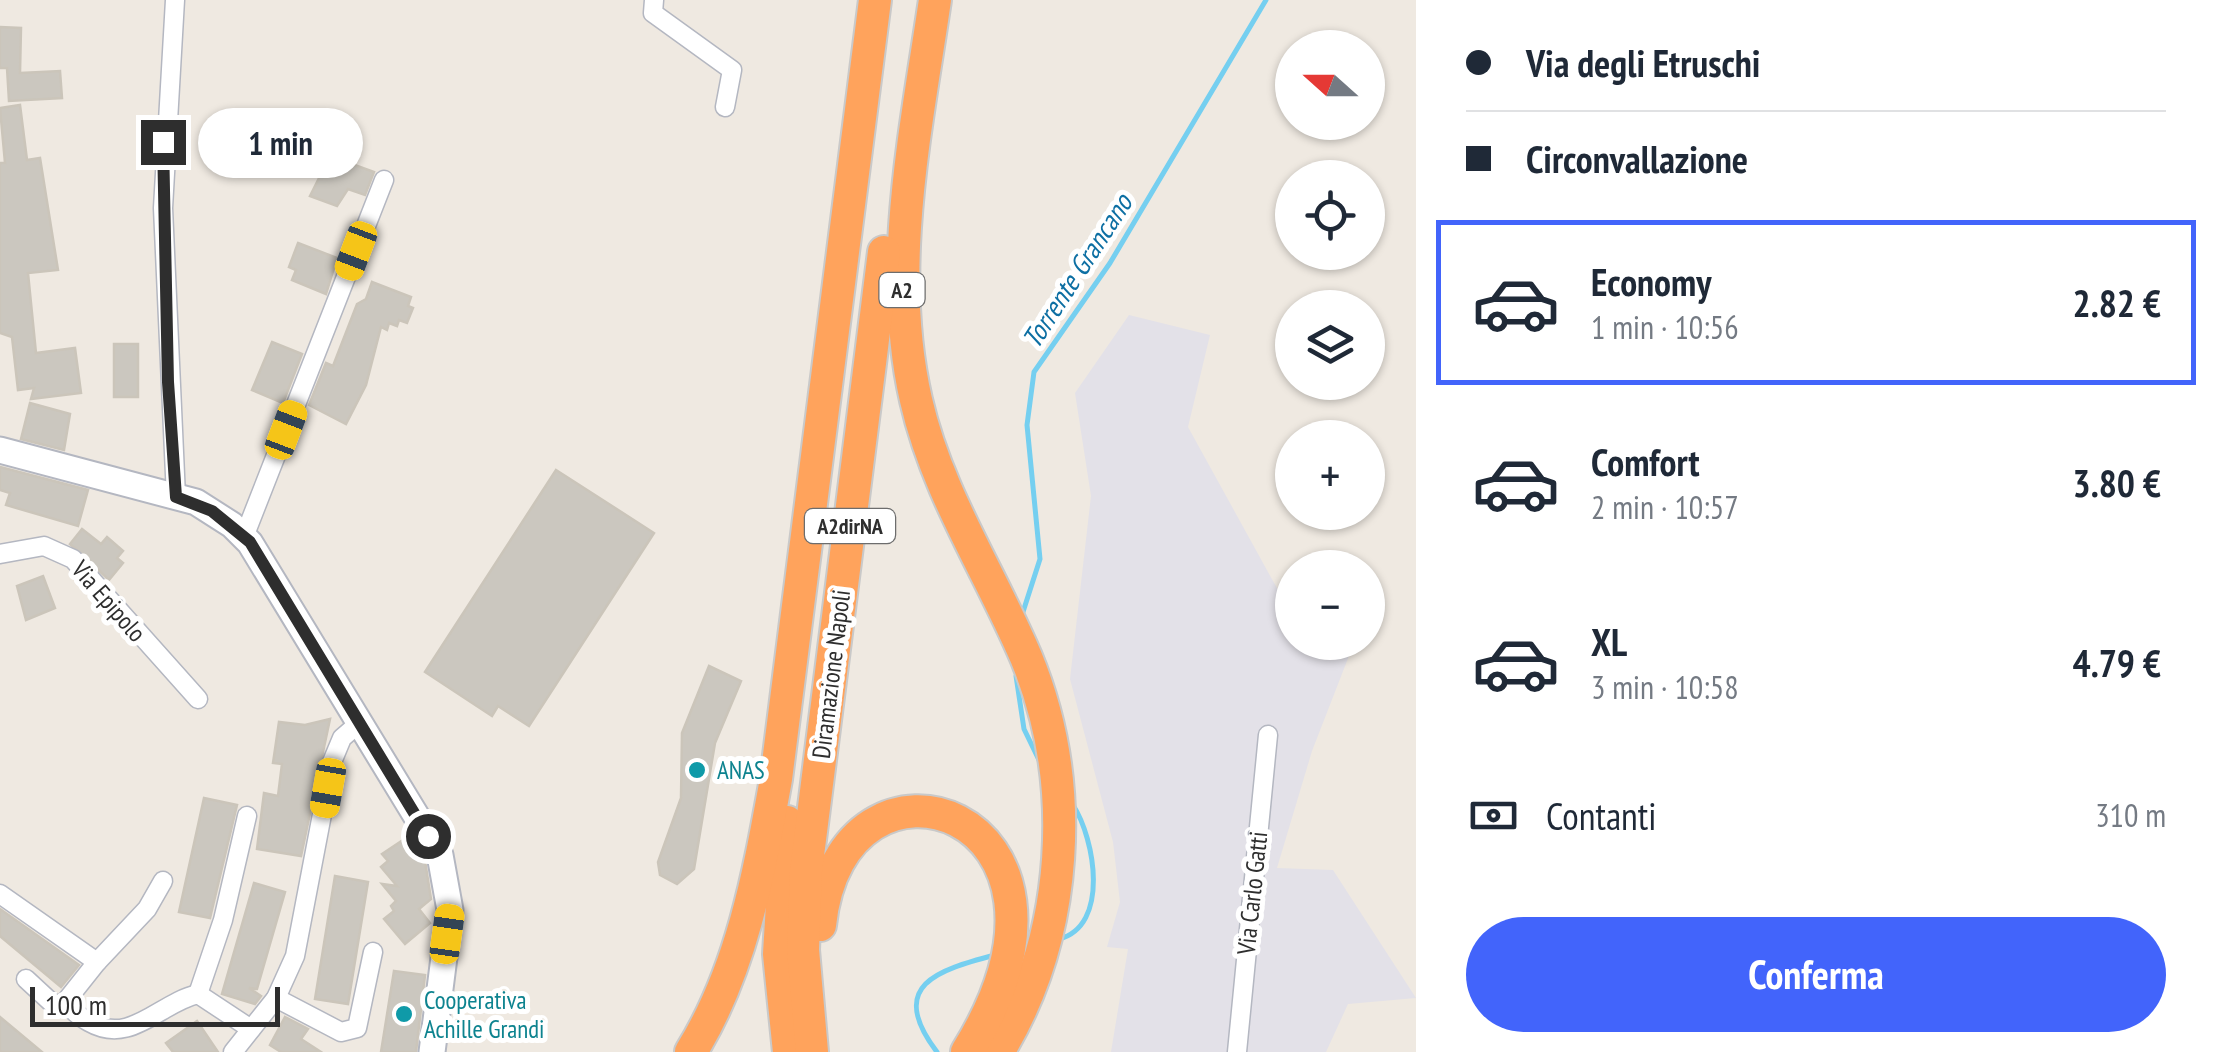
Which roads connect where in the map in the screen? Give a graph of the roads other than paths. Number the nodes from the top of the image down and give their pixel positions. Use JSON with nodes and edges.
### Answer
{"nodes":[{"id":1,"x":175,"y":0,"type":"edge"},
{"id":2,"x":654,"y":0,"type":"edge"},
{"id":3,"x":875,"y":0,"type":"edge"},
{"id":4,"x":888,"y":0,"type":"edge"},
{"id":5,"x":916,"y":0,"type":"edge"},
{"id":6,"x":935,"y":0,"type":"edge"},
{"id":7,"x":725,"y":107,"type":"dead end"},
{"id":8,"x":384,"y":180,"type":"dead end"},
{"id":9,"x":358,"y":276,"type":"dead end"},
{"id":10,"x":0,"y":450,"type":"edge"},
{"id":11,"x":176,"y":497,"type":"junction"},
{"id":12,"x":247,"y":540,"type":"junction"},
{"id":13,"x":0,"y":554,"type":"edge"},
{"id":14,"x":198,"y":699,"type":"dead end"},
{"id":15,"x":357,"y":725,"type":"junction"},
{"id":16,"x":1268,"y":735,"type":"dead end"},
{"id":17,"x":246,"y":816,"type":"dead end"},
{"id":18,"x":162,"y":881,"type":"dead end"},
{"id":19,"x":0,"y":894,"type":"edge"},
{"id":20,"x":373,"y":952,"type":"dead end"},
{"id":21,"x":98,"y":962,"type":"junction"},
{"id":22,"x":26,"y":980,"type":"dead end"},
{"id":23,"x":198,"y":994,"type":"junction"},
{"id":24,"x":276,"y":998,"type":"junction"},
{"id":25,"x":66,"y":1004,"type":"junction"},
{"id":26,"x":251,"y":1029,"type":"junction"},
{"id":27,"x":233,"y":1052,"type":"edge"},
{"id":28,"x":432,"y":1052,"type":"edge"},
{"id":29,"x":691,"y":1052,"type":"edge"},
{"id":30,"x":789,"y":1052,"type":"edge"},
{"id":31,"x":814,"y":1052,"type":"edge"},
{"id":32,"x":967,"y":1052,"type":"edge"},
{"id":33,"x":998,"y":1052,"type":"edge"},
{"id":34,"x":1237,"y":1052,"type":"edge"}],
"edges":[{"from":1,"to":11,"type":"street"},
{"from":2,"to":7,"type":"street"},
{"from":3,"to":29,"type":"highway"},
{"from":4,"to":30,"type":"highway","name":"Diramazione Napoli","number":"A2dirNA"},
{"from":5,"to":31,"type":"highway","name":"Diramazione Napoli","number":"A2dirNA"},
{"from":6,"to":33,"type":"highway","number":"A2"},
{"from":8,"to":12,"type":"street"},
{"from":9,"to":12,"type":"street"},
{"from":10,"to":11,"type":"main road"},
{"from":11,"to":12,"type":"main road"},
{"from":12,"to":15,"type":"main road"},
{"from":13,"to":14,"type":"street","name":"Via Epipolo"},
{"from":15,"to":24,"type":"street"},
{"from":15,"to":28,"type":"main road"},
{"from":16,"to":34,"type":"street","name":"Via Carlo Gatti"},
{"from":17,"to":23,"type":"street"},
{"from":18,"to":21,"type":"street"},
{"from":19,"to":21,"type":"street"},
{"from":20,"to":24,"type":"street"},
{"from":21,"to":25,"type":"street"},
{"from":22,"to":25,"type":"street"},
{"from":23,"to":25,"type":"street"},
{"from":23,"to":26,"type":"street"},
{"from":24,"to":26,"type":"street"},
{"from":26,"to":27,"type":"street"},
{"from":31,"to":32,"type":"highway"}]}
